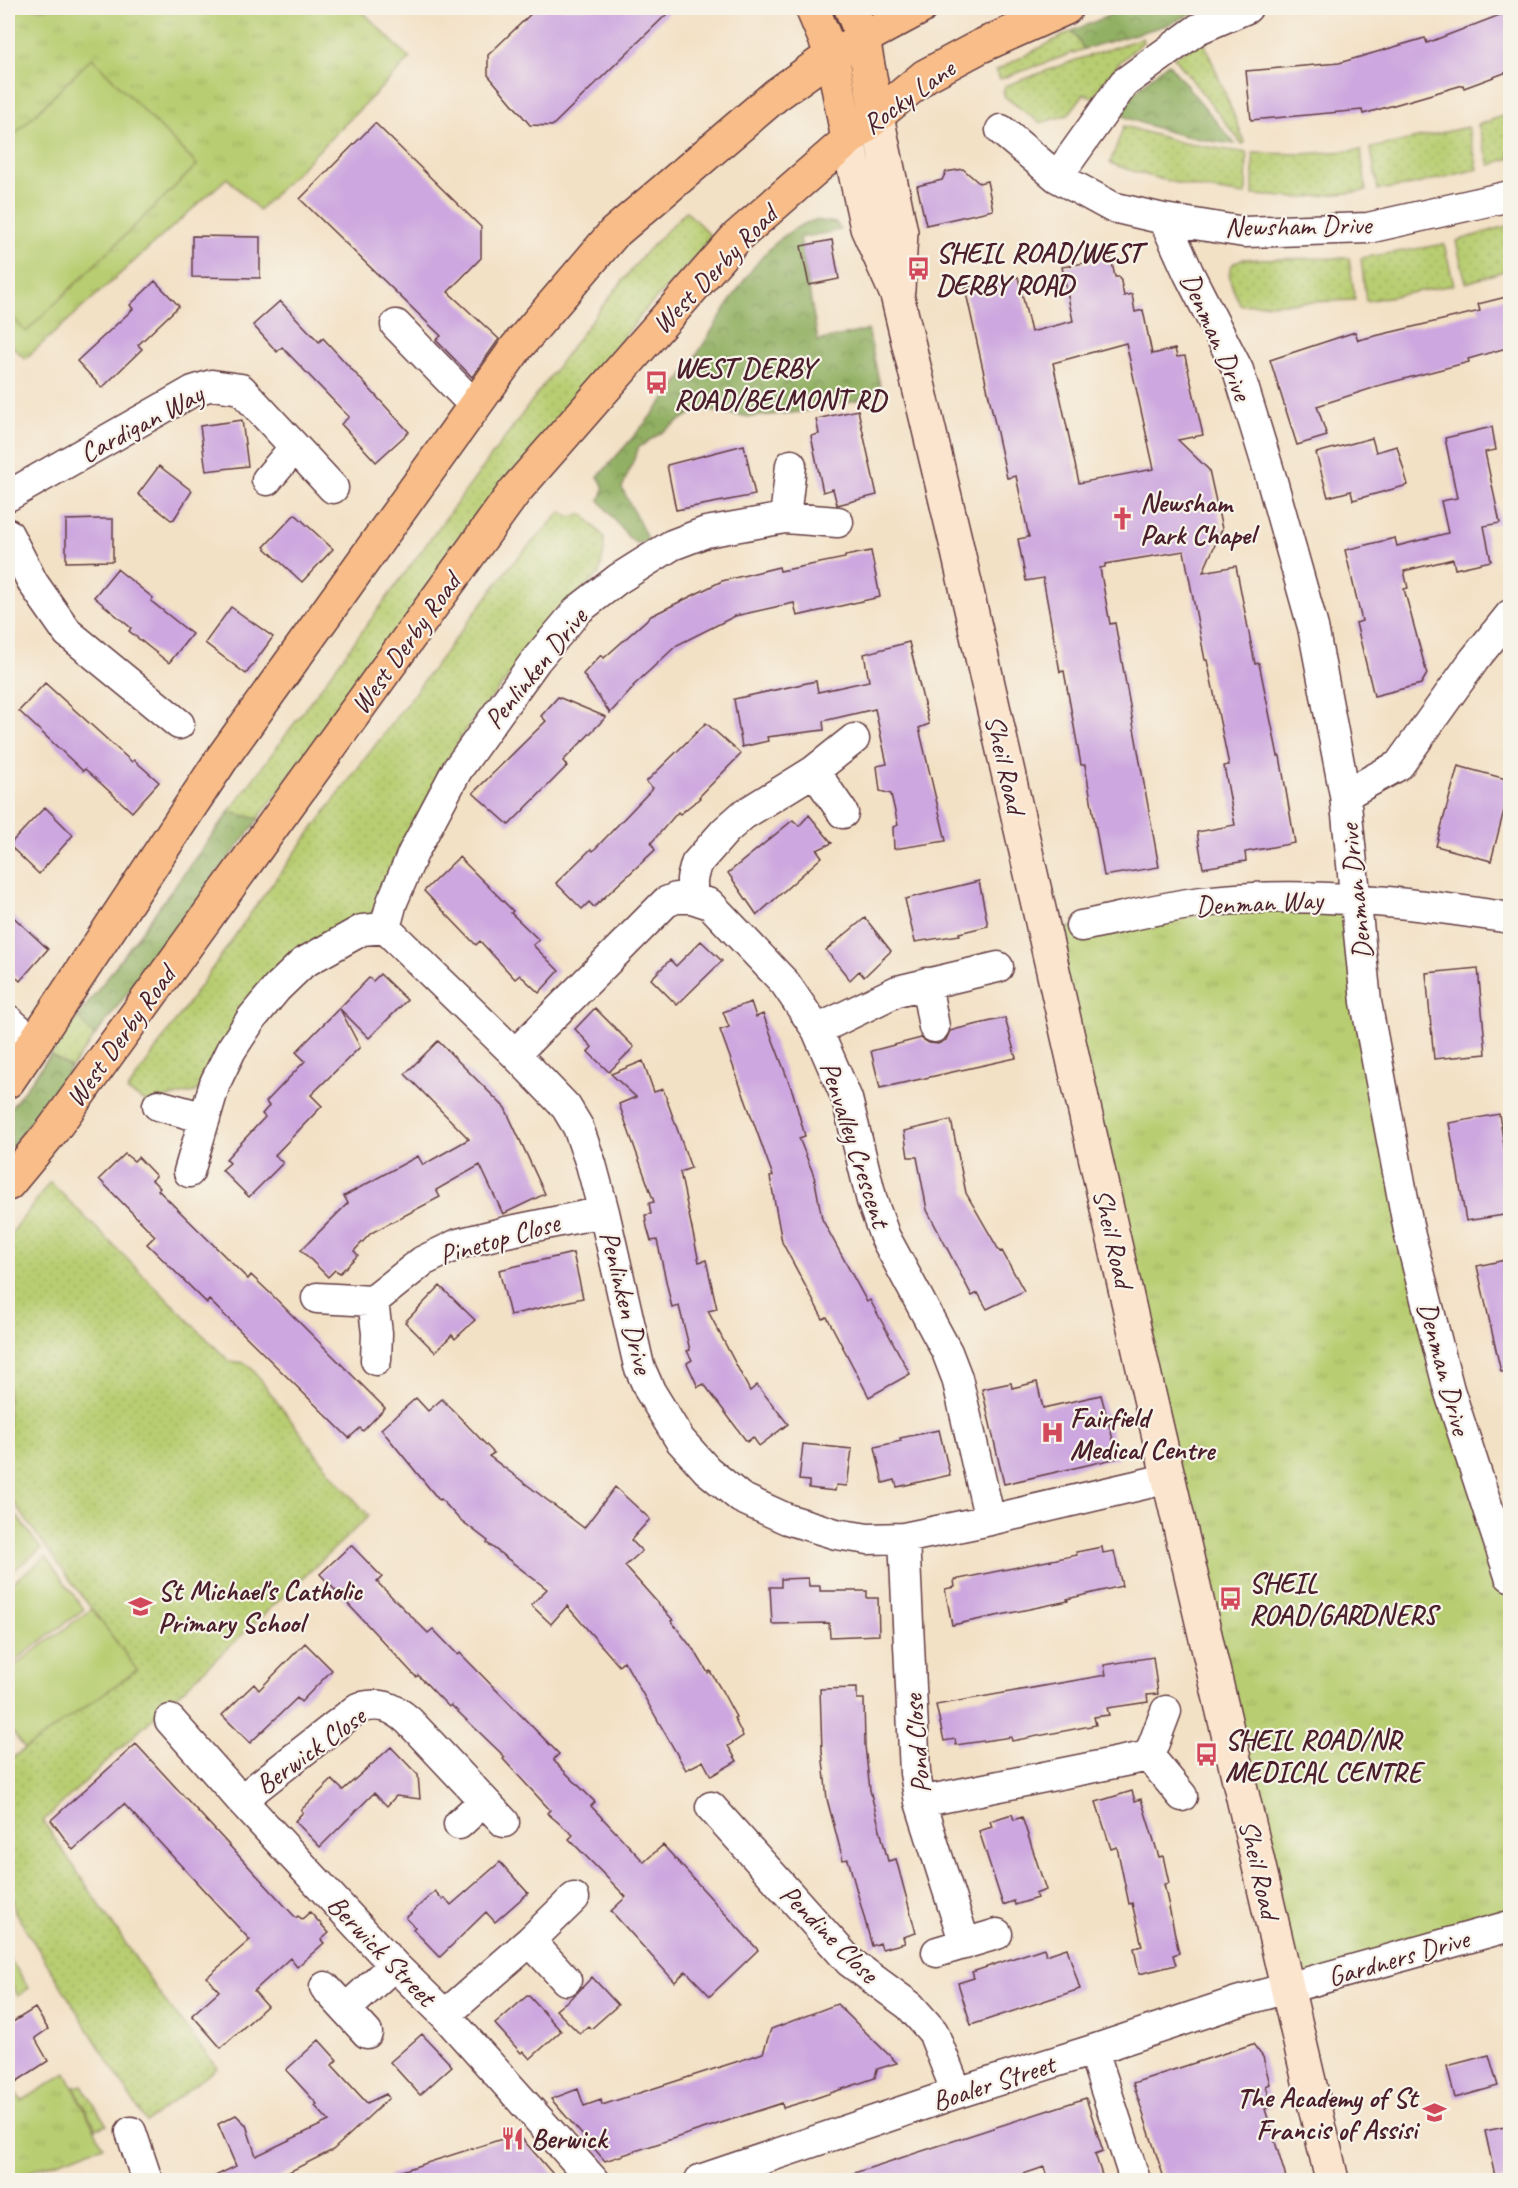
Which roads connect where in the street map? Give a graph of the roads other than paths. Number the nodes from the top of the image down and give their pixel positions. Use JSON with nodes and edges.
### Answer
{"nodes":[{"id":1,"x":812,"y":8,"type":"edge"},
{"id":2,"x":851,"y":8,"type":"edge"},
{"id":3,"x":920,"y":8,"type":"edge"},
{"id":4,"x":1066,"y":8,"type":"edge"},
{"id":5,"x":1247,"y":8,"type":"edge"},
{"id":6,"x":863,"y":38,"type":"junction"},
{"id":7,"x":832,"y":55,"type":"junction"},
{"id":8,"x":877,"y":116,"type":"junction"},
{"id":9,"x":1001,"y":130,"type":"dead end"},
{"id":10,"x":848,"y":140,"type":"junction"},
{"id":11,"x":1057,"y":177,"type":"junction"},
{"id":12,"x":1510,"y":196,"type":"edge"},
{"id":13,"x":1164,"y":219,"type":"junction"},
{"id":14,"x":897,"y":295,"type":"junction"},
{"id":15,"x":396,"y":325,"type":"dead end"},
{"id":16,"x":475,"y":405,"type":"junction"},
{"id":17,"x":295,"y":447,"type":"junction"},
{"id":18,"x":790,"y":465,"type":"dead end"},
{"id":19,"x":267,"y":480,"type":"dead end"},
{"id":20,"x":333,"y":488,"type":"dead end"},
{"id":21,"x":8,"y":496,"type":"edge"},
{"id":22,"x":785,"y":518,"type":"junction"},
{"id":23,"x":838,"y":522,"type":"dead end"},
{"id":24,"x":8,"y":534,"type":"edge"},
{"id":25,"x":1510,"y":615,"type":"edge"},
{"id":26,"x":179,"y":723,"type":"dead end"},
{"id":27,"x":854,"y":739,"type":"dead end"},
{"id":28,"x":814,"y":771,"type":"junction"},
{"id":29,"x":1345,"y":795,"type":"junction"},
{"id":30,"x":843,"y":813,"type":"dead end"},
{"id":31,"x":692,"y":898,"type":"junction"},
{"id":32,"x":1355,"y":900,"type":"junction"},
{"id":33,"x":1510,"y":918,"type":"edge"},
{"id":34,"x":1081,"y":926,"type":"dead end"},
{"id":35,"x":385,"y":927,"type":"junction"},
{"id":36,"x":998,"y":967,"type":"dead end"},
{"id":37,"x":926,"y":983,"type":"junction"},
{"id":38,"x":8,"y":1020,"type":"edge"},
{"id":39,"x":934,"y":1027,"type":"dead end"},
{"id":40,"x":817,"y":1030,"type":"junction"},
{"id":41,"x":34,"y":1043,"type":"junction"},
{"id":42,"x":515,"y":1054,"type":"junction"},
{"id":43,"x":8,"y":1081,"type":"edge"},
{"id":44,"x":158,"y":1105,"type":"dead end"},
{"id":45,"x":205,"y":1118,"type":"junction"},
{"id":46,"x":189,"y":1172,"type":"dead end"},
{"id":47,"x":8,"y":1184,"type":"edge"},
{"id":48,"x":604,"y":1212,"type":"junction"},
{"id":49,"x":317,"y":1298,"type":"dead end"},
{"id":50,"x":373,"y":1301,"type":"junction"},
{"id":51,"x":376,"y":1360,"type":"dead end"},
{"id":52,"x":1170,"y":1478,"type":"junction"},
{"id":53,"x":990,"y":1520,"type":"junction"},
{"id":54,"x":904,"y":1538,"type":"junction"},
{"id":55,"x":1510,"y":1576,"type":"edge"},
{"id":56,"x":1166,"y":1711,"type":"dead end"},
{"id":57,"x":170,"y":1720,"type":"dead end"},
{"id":58,"x":1149,"y":1756,"type":"junction"},
{"id":59,"x":1182,"y":1796,"type":"dead end"},
{"id":60,"x":241,"y":1800,"type":"junction"},
{"id":61,"x":920,"y":1802,"type":"junction"},
{"id":62,"x":711,"y":1808,"type":"dead end"},
{"id":63,"x":459,"y":1824,"type":"dead end"},
{"id":64,"x":574,"y":1898,"type":"dead end"},
{"id":65,"x":1510,"y":1926,"type":"edge"},
{"id":66,"x":997,"y":1934,"type":"dead end"},
{"id":67,"x":530,"y":1941,"type":"junction"},
{"id":68,"x":394,"y":1965,"type":"junction"},
{"id":69,"x":566,"y":1980,"type":"dead end"},
{"id":70,"x":325,"y":1987,"type":"dead end"},
{"id":71,"x":1286,"y":1988,"type":"junction"},
{"id":72,"x":346,"y":2009,"type":"junction"},
{"id":73,"x":445,"y":2015,"type":"junction"},
{"id":74,"x":367,"y":2033,"type":"dead end"},
{"id":75,"x":1093,"y":2050,"type":"junction"},
{"id":76,"x":957,"y":2093,"type":"junction"},
{"id":77,"x":131,"y":2132,"type":"dead end"},
{"id":78,"x":738,"y":2175,"type":"edge"},
{"id":79,"x":147,"y":2181,"type":"edge"},
{"id":80,"x":593,"y":2181,"type":"edge"},
{"id":81,"x":700,"y":2181,"type":"edge"},
{"id":82,"x":1135,"y":2181,"type":"edge"},
{"id":83,"x":1332,"y":2181,"type":"edge"}],
"edges":[{"from":1,"to":7,"type":"highway"},
{"from":2,"to":6,"type":"highway"},
{"from":3,"to":6,"type":"highway"},
{"from":4,"to":8,"type":"highway","name":"Rocky Lane"},
{"from":5,"to":11,"type":"street"},
{"from":6,"to":7,"type":"highway"},
{"from":6,"to":8,"type":"highway"},
{"from":7,"to":10,"type":"highway"},
{"from":7,"to":16,"type":"highway"},
{"from":8,"to":10,"type":"highway","name":"Rocky Lane"},
{"from":8,"to":14,"type":"main road","name":"Sheil Road"},
{"from":9,"to":11,"type":"street","name":"Newsham Drive"},
{"from":10,"to":14,"type":"main road","name":"Sheil Road"},
{"from":10,"to":47,"type":"highway","name":"West Derby Road"},
{"from":11,"to":13,"type":"street","name":"Newsham Drive"},
{"from":12,"to":13,"type":"street","name":"Newsham Drive"},
{"from":13,"to":29,"type":"street","name":"Denman Drive"},
{"from":14,"to":52,"type":"main road","name":"Sheil Road"},
{"from":15,"to":16,"type":"street"},
{"from":16,"to":41,"type":"highway"},
{"from":17,"to":19,"type":"street"},
{"from":17,"to":20,"type":"street","name":"Cardigan Way"},
{"from":17,"to":21,"type":"street","name":"Cardigan Way"},
{"from":18,"to":22,"type":"street"},
{"from":22,"to":23,"type":"street","name":"Penlinken Drive"},
{"from":22,"to":35,"type":"street","name":"Penlinken Drive"},
{"from":24,"to":26,"type":"street"},
{"from":25,"to":29,"type":"street"},
{"from":27,"to":28,"type":"street"},
{"from":28,"to":30,"type":"street"},
{"from":28,"to":31,"type":"street"},
{"from":29,"to":32,"type":"street","name":"Denman Drive"},
{"from":31,"to":40,"type":"street","name":"Penvalley Crescent"},
{"from":31,"to":42,"type":"street"},
{"from":32,"to":33,"type":"street","name":"Denman Way"},
{"from":32,"to":34,"type":"street","name":"Denman Way"},
{"from":32,"to":55,"type":"street","name":"Denman Drive"},
{"from":35,"to":42,"type":"street","name":"Penlinken Drive"},
{"from":35,"to":45,"type":"street"},
{"from":36,"to":37,"type":"street"},
{"from":37,"to":39,"type":"street"},
{"from":37,"to":40,"type":"street"},
{"from":38,"to":41,"type":"street"},
{"from":40,"to":53,"type":"street","name":"Penvalley Crescent"},
{"from":41,"to":43,"type":"highway"},
{"from":42,"to":48,"type":"street","name":"Penlinken Drive"},
{"from":44,"to":45,"type":"street"},
{"from":45,"to":46,"type":"street"},
{"from":48,"to":50,"type":"street","name":"Pinetop Close"},
{"from":48,"to":54,"type":"street","name":"Penlinken Drive"},
{"from":49,"to":50,"type":"street"},
{"from":50,"to":51,"type":"street"},
{"from":52,"to":53,"type":"street","name":"Penlinken Drive"},
{"from":52,"to":71,"type":"main road","name":"Sheil Road"},
{"from":53,"to":54,"type":"street","name":"Penlinken Drive"},
{"from":54,"to":61,"type":"street","name":"Pond Close"},
{"from":56,"to":58,"type":"street"},
{"from":57,"to":60,"type":"street","name":"Berwick Street"},
{"from":58,"to":59,"type":"street"},
{"from":58,"to":61,"type":"street"},
{"from":60,"to":63,"type":"street","name":"Berwick Close"},
{"from":60,"to":68,"type":"street","name":"Berwick Street"},
{"from":61,"to":66,"type":"street","name":"Pond Close"},
{"from":62,"to":76,"type":"street","name":"Pendine Close"},
{"from":64,"to":67,"type":"street"},
{"from":65,"to":71,"type":"street","name":"Gardners Drive"},
{"from":67,"to":69,"type":"street"},
{"from":67,"to":73,"type":"street"},
{"from":68,"to":72,"type":"street"},
{"from":68,"to":73,"type":"street","name":"Berwick Street"},
{"from":70,"to":72,"type":"street"},
{"from":71,"to":75,"type":"street","name":"Boaler Street"},
{"from":71,"to":83,"type":"main road","name":"Sheil Road"},
{"from":72,"to":74,"type":"street"},
{"from":73,"to":80,"type":"street","name":"Berwick Street"},
{"from":75,"to":76,"type":"street","name":"Boaler Street"},
{"from":75,"to":82,"type":"street"},
{"from":76,"to":78,"type":"street","name":"Boaler Street"},
{"from":77,"to":79,"type":"street"},
{"from":78,"to":81,"type":"street","name":"Boaler Street"}]}
